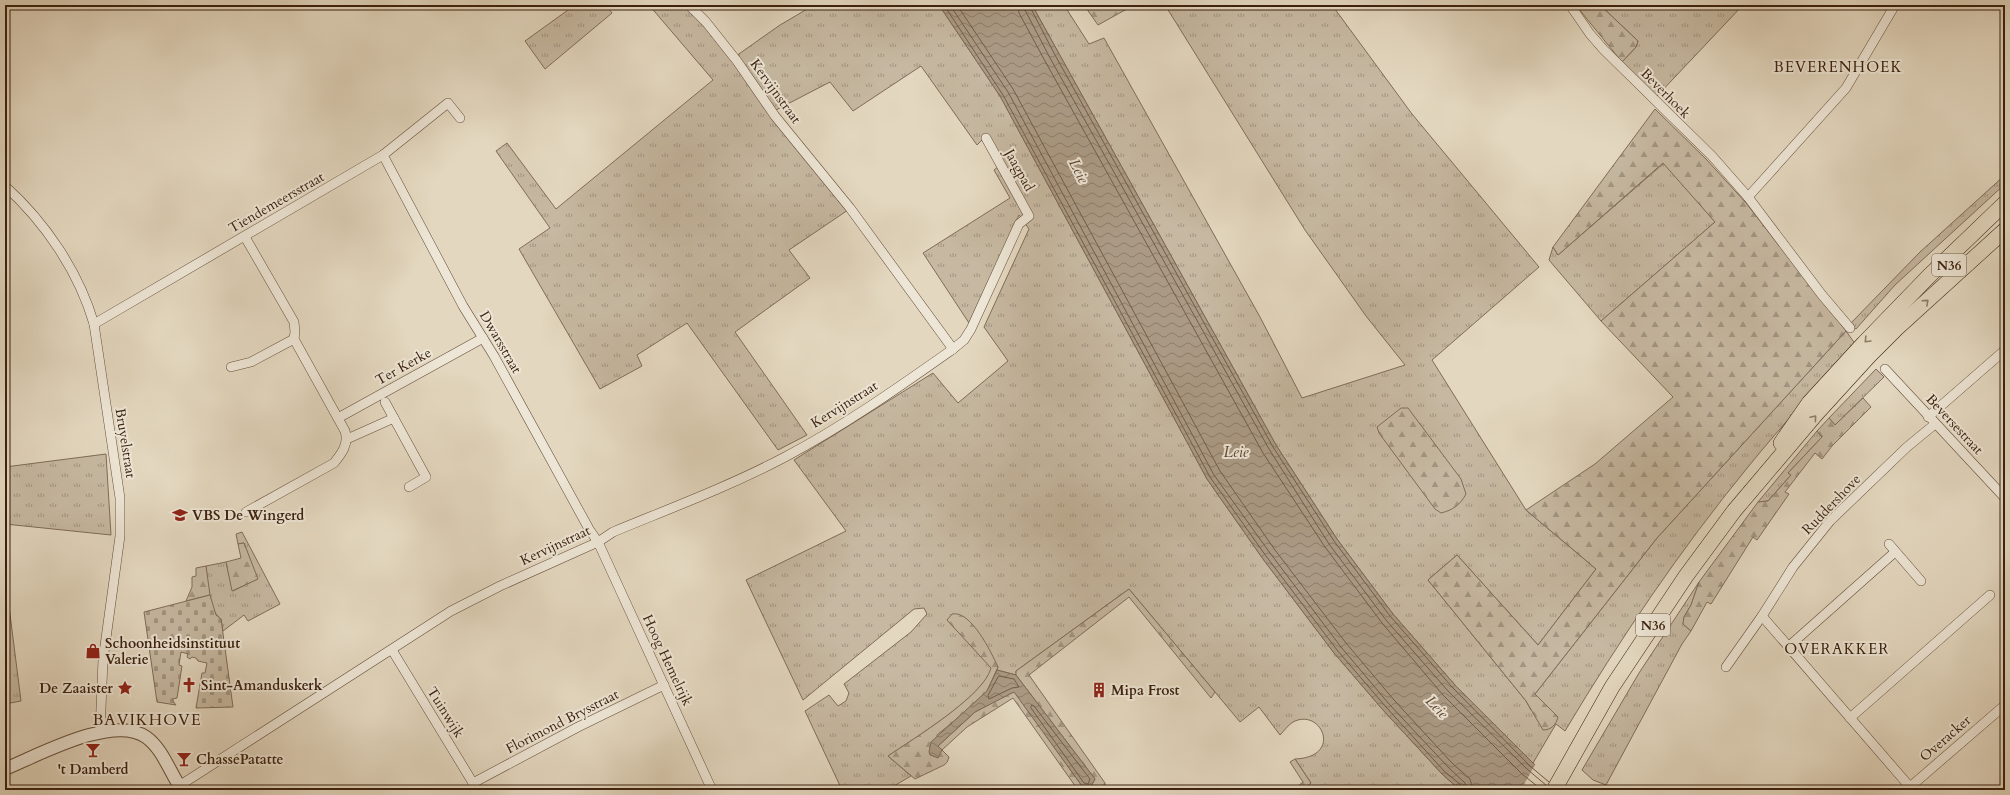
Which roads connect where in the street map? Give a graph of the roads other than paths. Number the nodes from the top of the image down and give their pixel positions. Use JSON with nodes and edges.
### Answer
{"nodes":[{"id":1,"x":689,"y":5,"type":"edge"},
{"id":2,"x":1570,"y":5,"type":"edge"},
{"id":3,"x":1895,"y":5,"type":"edge"},
{"id":4,"x":460,"y":118,"type":"dead end"},
{"id":5,"x":986,"y":138,"type":"dead end"},
{"id":6,"x":383,"y":156,"type":"junction"},
{"id":7,"x":5,"y":186,"type":"edge"},
{"id":8,"x":1748,"y":197,"type":"junction"},
{"id":9,"x":2005,"y":203,"type":"edge"},
{"id":10,"x":1028,"y":216,"type":"joint"},
{"id":11,"x":2005,"y":218,"type":"edge"},
{"id":12,"x":2005,"y":230,"type":"edge"},
{"id":13,"x":245,"y":237,"type":"junction"},
{"id":14,"x":2005,"y":237,"type":"edge"},
{"id":15,"x":1970,"y":261,"type":"junction"},
{"id":16,"x":1894,"y":313,"type":"junction"},
{"id":17,"x":94,"y":324,"type":"junction"},
{"id":18,"x":1850,"y":328,"type":"dead end"},
{"id":19,"x":483,"y":338,"type":"junction"},
{"id":20,"x":294,"y":339,"type":"junction"},
{"id":21,"x":954,"y":349,"type":"junction"},
{"id":22,"x":2005,"y":350,"type":"edge"},
{"id":23,"x":231,"y":367,"type":"dead end"},
{"id":24,"x":1884,"y":368,"type":"dead end"},
{"id":25,"x":385,"y":402,"type":"dead end"},
{"id":26,"x":1928,"y":417,"type":"junction"},
{"id":27,"x":338,"y":418,"type":"junction"},
{"id":28,"x":394,"y":418,"type":"junction"},
{"id":29,"x":1935,"y":424,"type":"junction"},
{"id":30,"x":347,"y":439,"type":"junction"},
{"id":31,"x":409,"y":487,"type":"dead end"},
{"id":32,"x":2005,"y":498,"type":"edge"},
{"id":33,"x":246,"y":512,"type":"dead end"},
{"id":34,"x":1734,"y":512,"type":"junction"},
{"id":35,"x":598,"y":542,"type":"junction"},
{"id":36,"x":1889,"y":544,"type":"dead end"},
{"id":37,"x":1895,"y":552,"type":"junction"},
{"id":38,"x":1921,"y":581,"type":"dead end"},
{"id":39,"x":1990,"y":595,"type":"dead end"},
{"id":40,"x":1762,"y":616,"type":"junction"},
{"id":41,"x":1788,"y":647,"type":"junction"},
{"id":42,"x":392,"y":650,"type":"junction"},
{"id":43,"x":1726,"y":667,"type":"dead end"},
{"id":44,"x":664,"y":686,"type":"junction"},
{"id":45,"x":2005,"y":705,"type":"edge"},
{"id":46,"x":1850,"y":718,"type":"junction"},
{"id":47,"x":100,"y":732,"type":"junction"},
{"id":48,"x":5,"y":769,"type":"edge"},
{"id":49,"x":474,"y":786,"type":"edge"},
{"id":50,"x":180,"y":788,"type":"edge"},
{"id":51,"x":1914,"y":789,"type":"edge"},
{"id":52,"x":712,"y":790,"type":"edge"},
{"id":53,"x":1554,"y":790,"type":"edge"}],
"edges":[{"from":1,"to":21,"type":"street","name":"Kervijnstraat"},
{"from":2,"to":8,"type":"street","name":"Beverhoek"},
{"from":3,"to":8,"type":"street"},
{"from":4,"to":6,"type":"street","name":"Tiendemeersstraat"},
{"from":5,"to":10,"type":"street","name":"Jaagpad"},
{"from":6,"to":13,"type":"street","name":"Tiendemeersstraat"},
{"from":6,"to":19,"type":"street","name":"Dwarsstraat"},
{"from":7,"to":17,"type":"street","name":"Bruyelstraat"},
{"from":8,"to":18,"type":"street","name":"Beverhoek"},
{"from":9,"to":16,"type":"main road"},
{"from":10,"to":21,"type":"street","name":"Kervijnstraat"},
{"from":11,"to":16,"type":"main road","number":"N36"},
{"from":12,"to":15,"type":"main road","number":"N36"},
{"from":13,"to":17,"type":"street","name":"Tiendemeersstraat"},
{"from":13,"to":20,"type":"street"},
{"from":14,"to":15,"type":"main road"},
{"from":34,"to":15,"type":"main road","number":"N36","one_way":true},
{"from":16,"to":34,"type":"main road","number":"N36","one_way":true},
{"from":17,"to":47,"type":"street","name":"Bruyelstraat"},
{"from":19,"to":27,"type":"street","name":"Ter Kerke"},
{"from":19,"to":35,"type":"street","name":"Dwarsstraat"},
{"from":20,"to":23,"type":"street"},
{"from":20,"to":27,"type":"street"},
{"from":21,"to":35,"type":"street","name":"Kervijnstraat"},
{"from":22,"to":26,"type":"street"},
{"from":24,"to":26,"type":"street","name":"Beversestraat"},
{"from":25,"to":28,"type":"street","name":"Ter Kerke"},
{"from":26,"to":29,"type":"street","name":"Beversestraat"},
{"from":27,"to":30,"type":"street"},
{"from":28,"to":30,"type":"street"},
{"from":28,"to":31,"type":"street","name":"Ter Kerke"},
{"from":29,"to":32,"type":"street","name":"Beversestraat"},
{"from":29,"to":40,"type":"street","name":"Ruddershove"},
{"from":30,"to":33,"type":"street"},
{"from":34,"to":53,"type":"main road","number":"N36"},
{"from":35,"to":42,"type":"street","name":"Kervijnstraat"},
{"from":35,"to":44,"type":"street","name":"Hoog Hemelrijk"},
{"from":36,"to":37,"type":"street"},
{"from":37,"to":38,"type":"street"},
{"from":37,"to":41,"type":"street"},
{"from":39,"to":46,"type":"street"},
{"from":40,"to":41,"type":"street"},
{"from":40,"to":43,"type":"street","name":"Ruddershove"},
{"from":41,"to":46,"type":"street"},
{"from":42,"to":49,"type":"street","name":"Tuinwijk"},
{"from":42,"to":50,"type":"street","name":"Kervijnstraat"},
{"from":44,"to":49,"type":"street","name":"Florimond Brysstraat"},
{"from":44,"to":52,"type":"street","name":"Hoog Hemelrijk"},
{"from":45,"to":51,"type":"street","name":"Overacker"},
{"from":46,"to":51,"type":"street"},
{"from":47,"to":48,"type":"street"},
{"from":47,"to":50,"type":"street"}]}
